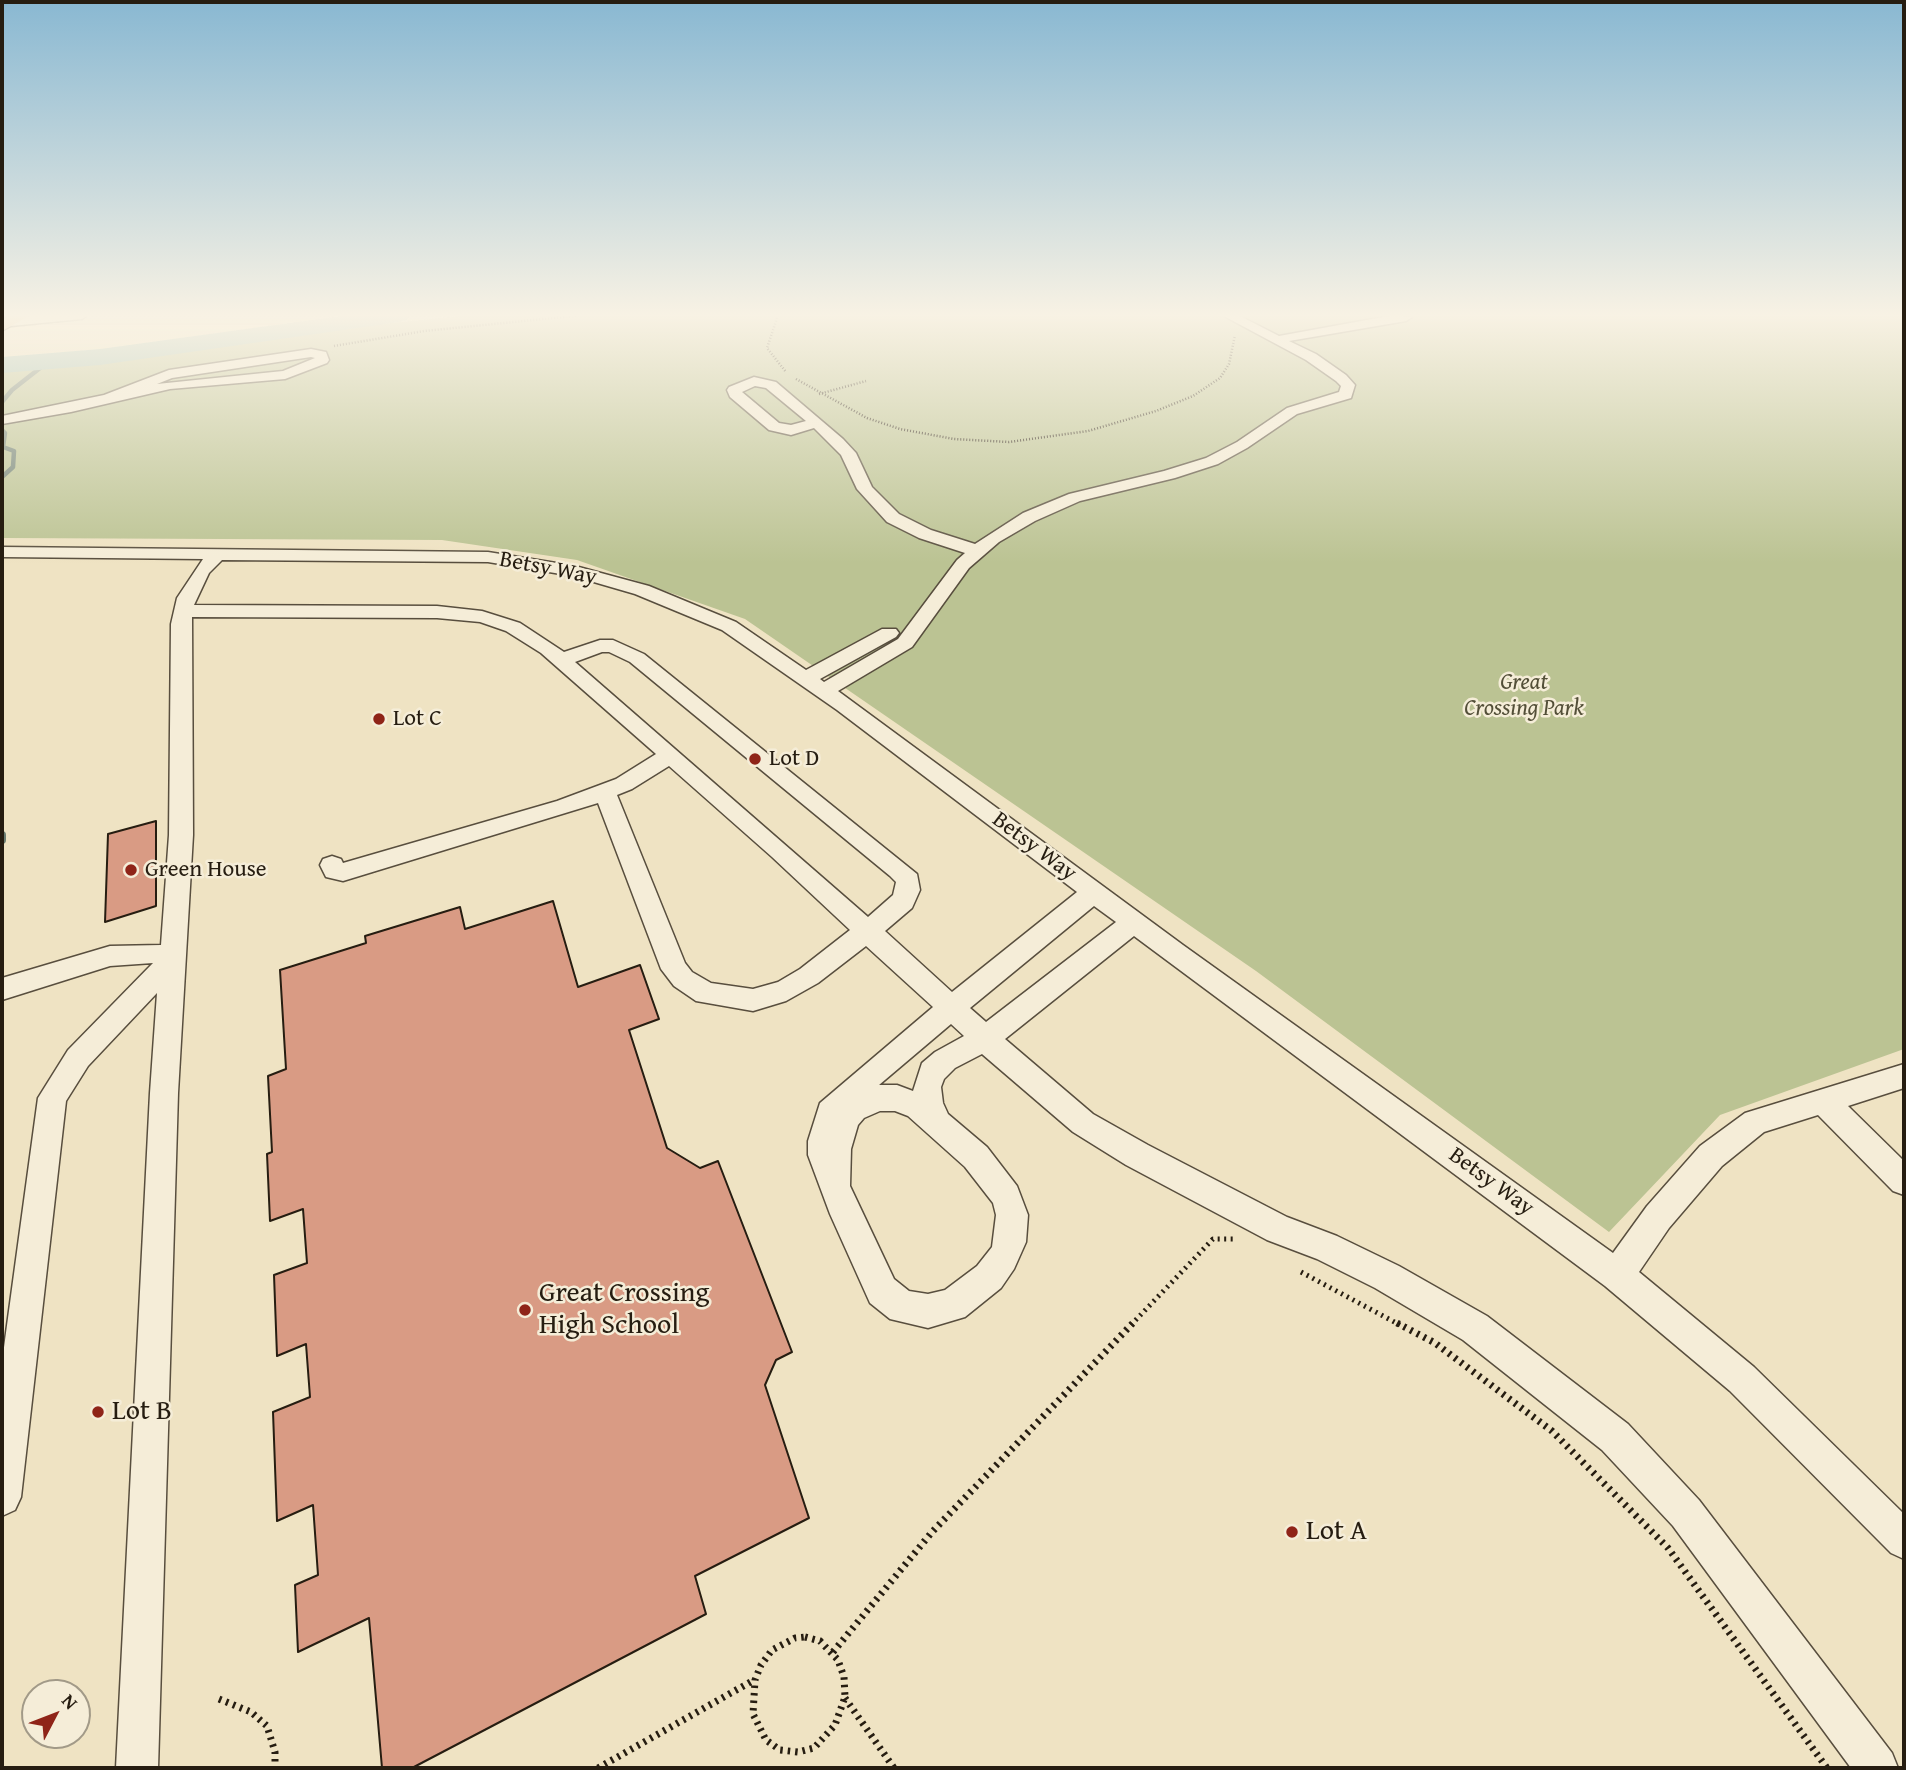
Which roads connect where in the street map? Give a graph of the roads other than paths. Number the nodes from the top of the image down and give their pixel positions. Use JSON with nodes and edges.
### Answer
{"nodes":[{"id":1,"x":110,"y":398,"type":"edge"},
{"id":2,"x":739,"y":398,"type":"edge"},
{"id":3,"x":786,"y":398,"type":"edge"},
{"id":4,"x":1337,"y":398,"type":"edge"},
{"id":5,"x":6,"y":419,"type":"edge"},
{"id":6,"x":817,"y":423,"type":"junction"},
{"id":7,"x":978,"y":551,"type":"junction"},
{"id":8,"x":2,"y":552,"type":"edge"},
{"id":9,"x":219,"y":553,"type":"junction"},
{"id":10,"x":184,"y":611,"type":"junction"},
{"id":11,"x":561,"y":660,"type":"junction"},
{"id":12,"x":815,"y":685,"type":"junction"},
{"id":13,"x":669,"y":756,"type":"junction"},
{"id":14,"x":605,"y":793,"type":"junction"},
{"id":15,"x":332,"y":865,"type":"dead end"},
{"id":16,"x":1094,"y":892,"type":"junction"},
{"id":17,"x":1134,"y":922,"type":"junction"},
{"id":18,"x":867,"y":930,"type":"junction"},
{"id":19,"x":174,"y":958,"type":"junction"},
{"id":20,"x":2,"y":989,"type":"edge"},
{"id":21,"x":953,"y":1008,"type":"junction"},
{"id":22,"x":986,"y":1038,"type":"junction"},
{"id":23,"x":1904,"y":1076,"type":"edge"},
{"id":24,"x":1823,"y":1101,"type":"junction"},
{"id":25,"x":937,"y":1123,"type":"junction"},
{"id":26,"x":1904,"y":1181,"type":"edge"},
{"id":27,"x":835,"y":1186,"type":"junction"},
{"id":28,"x":1618,"y":1275,"type":"junction"},
{"id":29,"x":2,"y":1497,"type":"edge"},
{"id":30,"x":1904,"y":1540,"type":"edge"},
{"id":31,"x":138,"y":1768,"type":"edge"},
{"id":32,"x":1877,"y":1768,"type":"edge"}],
"edges":[{"from":1,"to":5,"type":"street"},
{"from":2,"to":6,"type":"street"},
{"from":3,"to":6,"type":"street"},
{"from":4,"to":7,"type":"street"},
{"from":6,"to":7,"type":"street"},
{"from":7,"to":12,"type":"street"},
{"from":8,"to":9,"type":"street","name":"Betsy Way"},
{"from":9,"to":10,"type":"street"},
{"from":9,"to":12,"type":"street","name":"Betsy Way"},
{"from":10,"to":11,"type":"street"},
{"from":10,"to":19,"type":"street"},
{"from":11,"to":13,"type":"street"},
{"from":11,"to":18,"type":"street"},
{"from":12,"to":16,"type":"street","name":"Betsy Way"},
{"from":13,"to":14,"type":"street"},
{"from":13,"to":18,"type":"street"},
{"from":14,"to":15,"type":"street"},
{"from":14,"to":18,"type":"street"},
{"from":16,"to":17,"type":"street","name":"Betsy Way"},
{"from":16,"to":21,"type":"street"},
{"from":17,"to":22,"type":"street"},
{"from":17,"to":28,"type":"street","name":"Betsy Way"},
{"from":18,"to":21,"type":"street"},
{"from":19,"to":20,"type":"street"},
{"from":19,"to":29,"type":"street"},
{"from":19,"to":31,"type":"street"},
{"from":21,"to":22,"type":"street"},
{"from":21,"to":27,"type":"street"},
{"from":22,"to":25,"type":"street"},
{"from":22,"to":32,"type":"street"},
{"from":23,"to":24,"type":"street"},
{"from":24,"to":26,"type":"street"},
{"from":24,"to":28,"type":"street"},
{"from":25,"to":27,"type":"street"},
{"from":25,"to":27,"type":"street"},
{"from":28,"to":30,"type":"street","name":"Betsy Way"}]}
